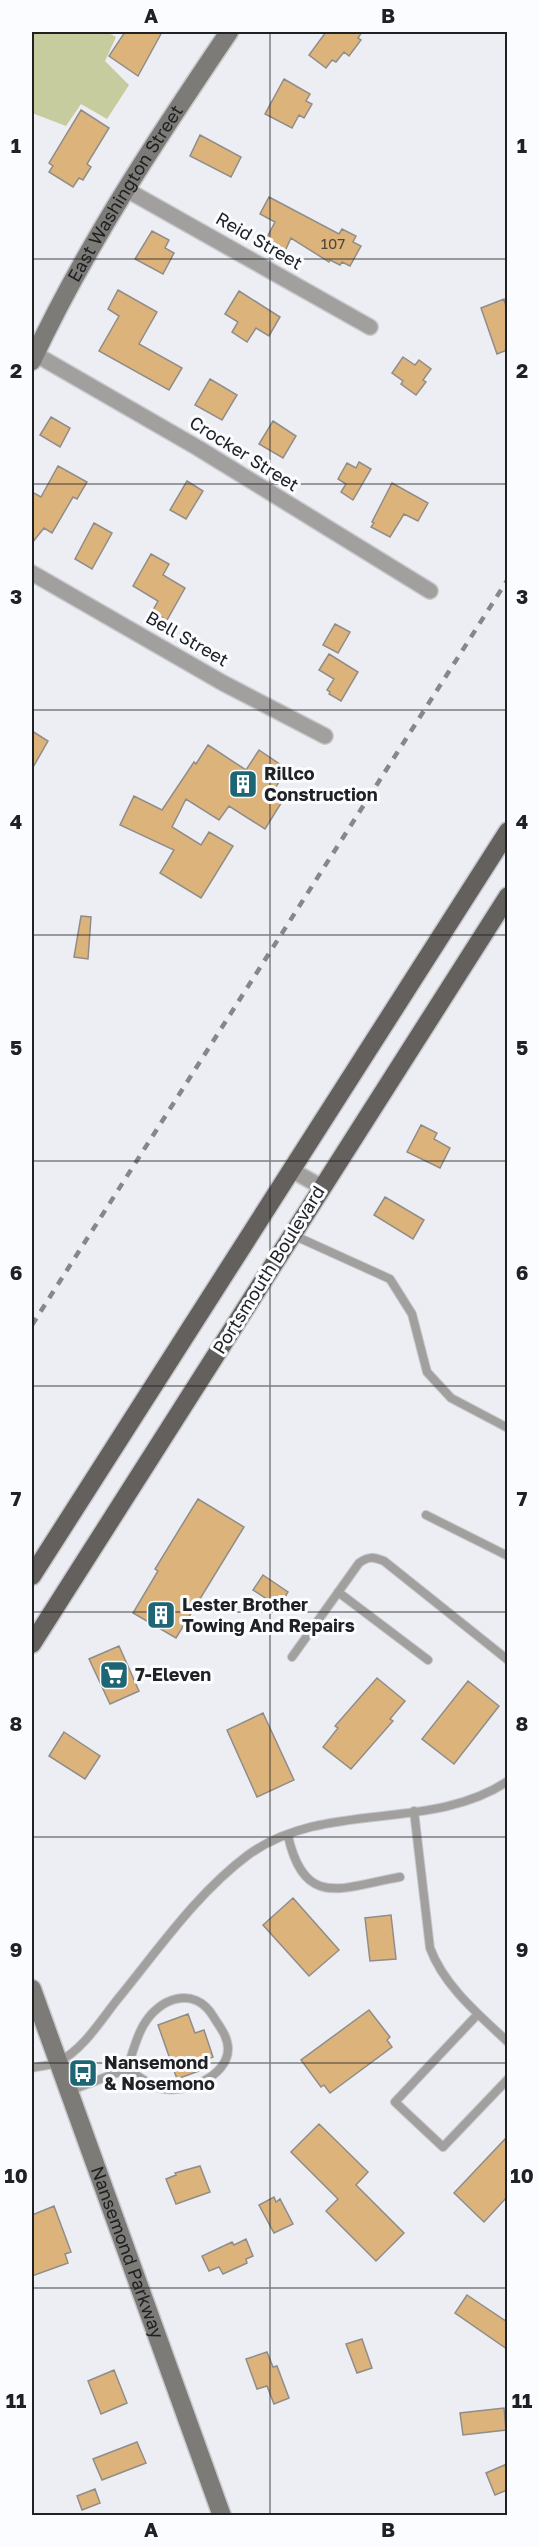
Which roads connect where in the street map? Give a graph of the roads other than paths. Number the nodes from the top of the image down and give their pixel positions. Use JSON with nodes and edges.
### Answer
{"nodes":[{"id":1,"x":230,"y":32,"type":"edge"},
{"id":2,"x":127,"y":190,"type":"junction"},
{"id":3,"x":370,"y":327,"type":"dead end"},
{"id":4,"x":33,"y":357,"type":"edge"},
{"id":5,"x":32,"y":573,"type":"edge"},
{"id":6,"x":430,"y":591,"type":"dead end"},
{"id":7,"x":325,"y":736,"type":"dead end"},
{"id":8,"x":507,"y":831,"type":"edge"},
{"id":9,"x":507,"y":896,"type":"edge"},
{"id":10,"x":291,"y":1170,"type":"junction"},
{"id":11,"x":322,"y":1187,"type":"junction"},
{"id":12,"x":292,"y":1234,"type":"junction"},
{"id":13,"x":507,"y":1428,"type":"edge"},
{"id":14,"x":426,"y":1515,"type":"dead end"},
{"id":15,"x":507,"y":1556,"type":"edge"},
{"id":16,"x":32,"y":1576,"type":"edge"},
{"id":17,"x":338,"y":1592,"type":"junction"},
{"id":18,"x":32,"y":1644,"type":"edge"},
{"id":19,"x":292,"y":1657,"type":"dead end"},
{"id":20,"x":428,"y":1660,"type":"dead end"},
{"id":21,"x":507,"y":1660,"type":"edge"},
{"id":22,"x":507,"y":1781,"type":"edge"},
{"id":23,"x":414,"y":1811,"type":"junction"},
{"id":24,"x":288,"y":1836,"type":"junction"},
{"id":25,"x":400,"y":1877,"type":"dead end"},
{"id":26,"x":32,"y":1989,"type":"edge"},
{"id":27,"x":478,"y":2014,"type":"junction"},
{"id":28,"x":507,"y":2042,"type":"edge"},
{"id":29,"x":57,"y":2062,"type":"junction"},
{"id":30,"x":32,"y":2068,"type":"edge"},
{"id":31,"x":127,"y":2069,"type":"junction"},
{"id":32,"x":507,"y":2079,"type":"edge"},
{"id":33,"x":68,"y":2091,"type":"junction"},
{"id":34,"x":222,"y":2516,"type":"edge"}],
"edges":[{"from":1,"to":2,"type":"main road","name":"East Washington Street"},
{"from":2,"to":3,"type":"street","name":"Reid Street"},
{"from":2,"to":4,"type":"main road","name":"East Washington Street"},
{"from":4,"to":6,"type":"street","name":"Crocker Street"},
{"from":5,"to":7,"type":"street","name":"Bell Street"},
{"from":8,"to":10,"type":"main road","name":"Portsmouth Boulevard"},
{"from":9,"to":11,"type":"main road","name":"Portsmouth Boulevard"},
{"from":10,"to":11,"type":"street"},
{"from":10,"to":16,"type":"main road","name":"Portsmouth Boulevard"},
{"from":11,"to":12,"type":"main road","name":"Portsmouth Boulevard"},
{"from":12,"to":13,"type":"lane"},
{"from":12,"to":18,"type":"main road","name":"Portsmouth Boulevard"},
{"from":14,"to":15,"type":"lane"},
{"from":17,"to":19,"type":"lane"},
{"from":17,"to":20,"type":"lane"},
{"from":17,"to":21,"type":"lane"},
{"from":22,"to":23,"type":"lane"},
{"from":23,"to":24,"type":"lane"},
{"from":23,"to":27,"type":"lane"},
{"from":24,"to":25,"type":"lane"},
{"from":24,"to":29,"type":"lane"},
{"from":26,"to":29,"type":"main road","name":"Nansemond Parkway"},
{"from":27,"to":28,"type":"lane"},
{"from":27,"to":32,"type":"lane"},
{"from":29,"to":30,"type":"lane"},
{"from":29,"to":33,"type":"main road","name":"Nansemond Parkway"},
{"from":31,"to":31,"type":"lane"},
{"from":31,"to":33,"type":"lane"},
{"from":33,"to":34,"type":"main road","name":"Nansemond Parkway"}]}
